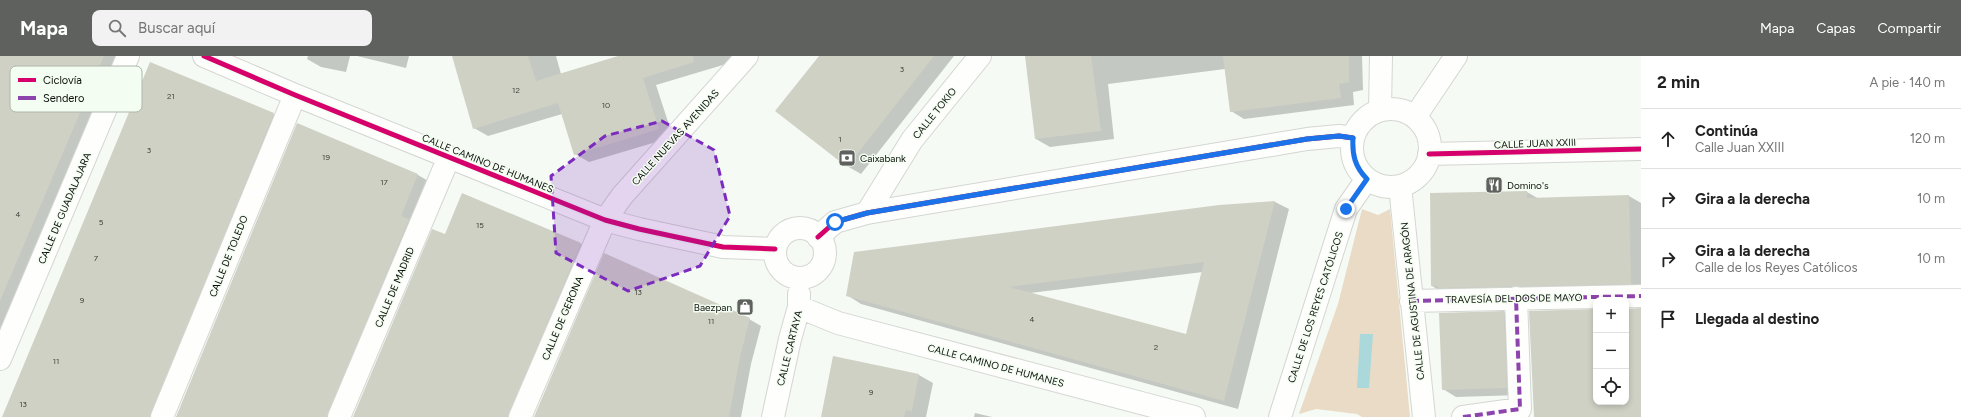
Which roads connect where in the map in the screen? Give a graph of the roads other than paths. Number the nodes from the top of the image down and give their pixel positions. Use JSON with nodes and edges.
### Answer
{"nodes":[{"id":1,"x":128,"y":56,"type":"edge"},
{"id":2,"x":747,"y":56,"type":"edge"},
{"id":3,"x":980,"y":56,"type":"edge"},
{"id":4,"x":1381,"y":56,"type":"edge"},
{"id":5,"x":1456,"y":56,"type":"edge"},
{"id":6,"x":216,"y":58,"type":"edge"},
{"id":7,"x":124,"y":66,"type":"edge"},
{"id":8,"x":295,"y":95,"type":"junction"},
{"id":9,"x":1380,"y":110,"type":"junction"},
{"id":10,"x":104,"y":112,"type":"edge"},
{"id":11,"x":1415,"y":117,"type":"junction"},
{"id":12,"x":1353,"y":138,"type":"junction"},
{"id":13,"x":1641,"y":149,"type":"edge"},
{"id":14,"x":1430,"y":154,"type":"junction"},
{"id":15,"x":449,"y":157,"type":"junction"},
{"id":16,"x":1367,"y":179,"type":"junction"},
{"id":17,"x":1400,"y":186,"type":"junction"},
{"id":18,"x":867,"y":213,"type":"junction"},
{"id":19,"x":605,"y":220,"type":"junction"},
{"id":20,"x":818,"y":236,"type":"junction"},
{"id":21,"x":775,"y":249,"type":"junction"},
{"id":22,"x":800,"y":278,"type":"junction"},
{"id":23,"x":1641,"y":296,"type":"edge"},
{"id":24,"x":1516,"y":298,"type":"junction"},
{"id":25,"x":1412,"y":301,"type":"junction"},
{"id":26,"x":799,"y":307,"type":"junction"},
{"id":27,"x":0,"y":359,"type":"edge"},
{"id":28,"x":1520,"y":413,"type":"edge"},
{"id":29,"x":162,"y":417,"type":"edge"},
{"id":30,"x":339,"y":417,"type":"edge"},
{"id":31,"x":520,"y":417,"type":"edge"},
{"id":32,"x":773,"y":417,"type":"edge"},
{"id":33,"x":1194,"y":417,"type":"edge"},
{"id":34,"x":1280,"y":417,"type":"edge"},
{"id":35,"x":1424,"y":417,"type":"edge"},
{"id":36,"x":1462,"y":417,"type":"edge"}],
"edges":[{"from":1,"to":7,"type":"street","name":"CALLE DE GUADALAJARA"},
{"from":2,"to":19,"type":"street","name":"CALLE NUEVAS AVENIDAS"},
{"from":3,"to":18,"type":"street","name":"CALLE TOKIO"},
{"from":4,"to":9,"type":"street"},
{"from":5,"to":11,"type":"street"},
{"from":6,"to":8,"type":"street","name":"CALLE CAMINO DE HUMANES"},
{"from":8,"to":15,"type":"street","name":"CALLE CAMINO DE HUMANES"},
{"from":8,"to":29,"type":"street","name":"CALLE DE TOLEDO"},
{"from":9,"to":11,"type":"street"},
{"from":9,"to":12,"type":"street"},
{"from":10,"to":27,"type":"street","name":"CALLE DE GUADALAJARA"},
{"from":11,"to":14,"type":"street"},
{"from":12,"to":16,"type":"street"},
{"from":12,"to":18,"type":"street"},
{"from":13,"to":14,"type":"street","name":"CALLE JUAN XXIII"},
{"from":14,"to":17,"type":"street"},
{"from":15,"to":19,"type":"street","name":"CALLE CAMINO DE HUMANES"},
{"from":15,"to":30,"type":"street","name":"CALLE DE MADRID"},
{"from":16,"to":17,"type":"street"},
{"from":16,"to":34,"type":"street","name":"CALLE DE LOS REYES CATÓLICOS"},
{"from":17,"to":25,"type":"street","name":"CALLE DE AGUSTINA DE ARAGÓN"},
{"from":18,"to":20,"type":"street"},
{"from":19,"to":21,"type":"street","name":"CALLE CAMINO DE HUMANES"},
{"from":19,"to":31,"type":"street","name":"CALLE DE GERONA"},
{"from":20,"to":21,"type":"street"},
{"from":20,"to":22,"type":"street"},
{"from":21,"to":22,"type":"street"},
{"from":22,"to":26,"type":"street","name":"CALLE CARTAYA"},
{"from":23,"to":24,"type":"street","name":"TRAVESÍA DEL DOS DE MAYO"},
{"from":24,"to":25,"type":"street","name":"TRAVESÍA DEL DOS DE MAYO"},
{"from":24,"to":28,"type":"street"},
{"from":25,"to":35,"type":"street","name":"CALLE DE AGUSTINA DE ARAGÓN"},
{"from":26,"to":32,"type":"street","name":"CALLE CARTAYA"},
{"from":26,"to":33,"type":"street","name":"CALLE CAMINO DE HUMANES"},
{"from":28,"to":36,"type":"street"}]}
